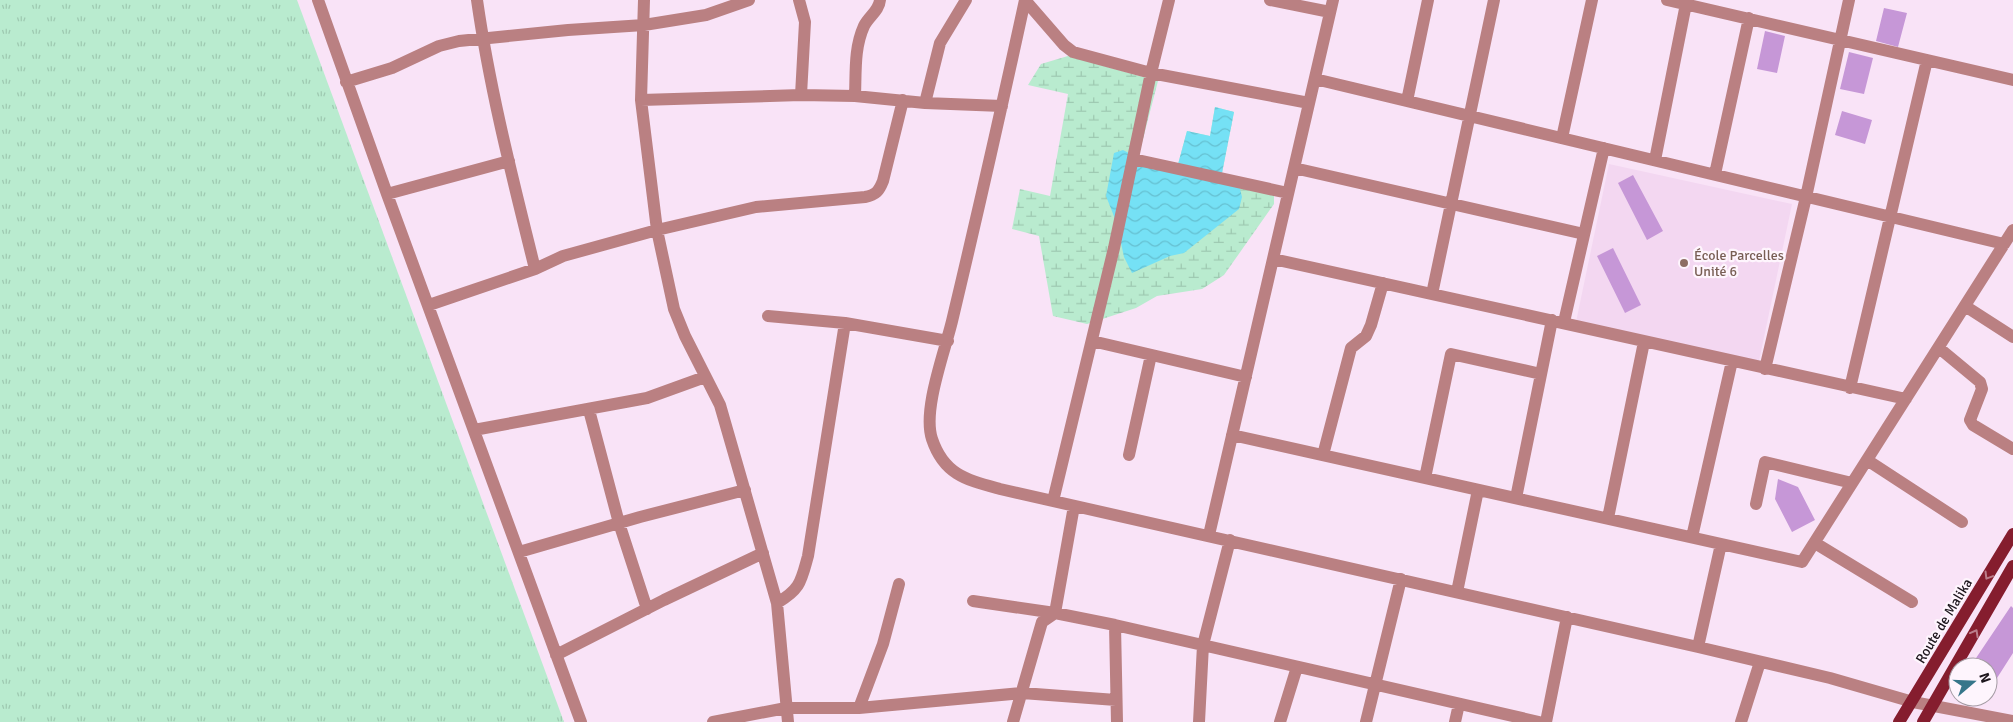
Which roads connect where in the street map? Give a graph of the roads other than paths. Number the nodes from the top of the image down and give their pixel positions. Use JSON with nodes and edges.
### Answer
{"nodes":[{"id":1,"x":318,"y":0,"type":"edge"},
{"id":2,"x":477,"y":0,"type":"edge"},
{"id":3,"x":644,"y":0,"type":"edge"},
{"id":4,"x":749,"y":0,"type":"edge"},
{"id":5,"x":799,"y":0,"type":"edge"},
{"id":6,"x":880,"y":0,"type":"edge"},
{"id":7,"x":966,"y":0,"type":"edge"},
{"id":8,"x":1025,"y":0,"type":"edge"},
{"id":9,"x":1169,"y":0,"type":"edge"},
{"id":10,"x":1270,"y":0,"type":"edge"},
{"id":11,"x":1428,"y":0,"type":"edge"},
{"id":12,"x":1494,"y":0,"type":"edge"},
{"id":13,"x":1592,"y":0,"type":"edge"},
{"id":14,"x":1667,"y":0,"type":"edge"},
{"id":15,"x":1849,"y":0,"type":"edge"},
{"id":16,"x":1686,"y":4,"type":"junction"},
{"id":17,"x":1332,"y":6,"type":"edge"},
{"id":18,"x":1749,"y":18,"type":"junction"},
{"id":19,"x":644,"y":25,"type":"junction"},
{"id":20,"x":483,"y":38,"type":"junction"},
{"id":21,"x":1840,"y":40,"type":"junction"},
{"id":22,"x":1927,"y":60,"type":"junction"},
{"id":23,"x":1151,"y":73,"type":"junction"},
{"id":24,"x":1315,"y":79,"type":"junction"},
{"id":25,"x":2013,"y":80,"type":"edge"},
{"id":26,"x":346,"y":82,"type":"junction"},
{"id":27,"x":801,"y":95,"type":"junction"},
{"id":28,"x":855,"y":96,"type":"junction"},
{"id":29,"x":641,"y":100,"type":"junction"},
{"id":30,"x":903,"y":100,"type":"junction"},
{"id":31,"x":1407,"y":101,"type":"junction"},
{"id":32,"x":925,"y":103,"type":"junction"},
{"id":33,"x":1309,"y":103,"type":"junction"},
{"id":34,"x":1002,"y":106,"type":"junction"},
{"id":35,"x":1470,"y":116,"type":"junction"},
{"id":36,"x":1562,"y":138,"type":"junction"},
{"id":37,"x":1604,"y":148,"type":"junction"},
{"id":38,"x":1133,"y":158,"type":"junction"},
{"id":39,"x":1655,"y":160,"type":"junction"},
{"id":40,"x":509,"y":161,"type":"junction"},
{"id":41,"x":1294,"y":168,"type":"junction"},
{"id":42,"x":1715,"y":174,"type":"junction"},
{"id":43,"x":1288,"y":193,"type":"junction"},
{"id":44,"x":387,"y":194,"type":"junction"},
{"id":45,"x":1806,"y":196,"type":"junction"},
{"id":46,"x":1451,"y":204,"type":"junction"},
{"id":47,"x":1890,"y":217,"type":"junction"},
{"id":48,"x":657,"y":230,"type":"junction"},
{"id":49,"x":2013,"y":230,"type":"edge"},
{"id":50,"x":1584,"y":234,"type":"junction"},
{"id":51,"x":2004,"y":244,"type":"junction"},
{"id":52,"x":1273,"y":259,"type":"junction"},
{"id":53,"x":535,"y":269,"type":"junction"},
{"id":54,"x":1382,"y":283,"type":"junction"},
{"id":55,"x":1432,"y":294,"type":"junction"},
{"id":56,"x":429,"y":305,"type":"junction"},
{"id":57,"x":1965,"y":306,"type":"junction"},
{"id":58,"x":768,"y":316,"type":"dead end"},
{"id":59,"x":1558,"y":321,"type":"junction"},
{"id":60,"x":844,"y":323,"type":"junction"},
{"id":61,"x":2013,"y":337,"type":"edge"},
{"id":62,"x":948,"y":341,"type":"junction"},
{"id":63,"x":1092,"y":342,"type":"junction"},
{"id":64,"x":1644,"y":342,"type":"junction"},
{"id":65,"x":1938,"y":348,"type":"junction"},
{"id":66,"x":1151,"y":355,"type":"junction"},
{"id":67,"x":1732,"y":361,"type":"junction"},
{"id":68,"x":1765,"y":369,"type":"junction"},
{"id":69,"x":1542,"y":374,"type":"junction"},
{"id":70,"x":705,"y":377,"type":"junction"},
{"id":71,"x":1246,"y":377,"type":"junction"},
{"id":72,"x":1850,"y":388,"type":"junction"},
{"id":73,"x":1906,"y":399,"type":"junction"},
{"id":74,"x":589,"y":410,"type":"junction"},
{"id":75,"x":474,"y":430,"type":"junction"},
{"id":76,"x":1232,"y":435,"type":"junction"},
{"id":77,"x":2013,"y":449,"type":"edge"},
{"id":78,"x":1129,"y":455,"type":"dead end"},
{"id":79,"x":1323,"y":455,"type":"junction"},
{"id":80,"x":1867,"y":460,"type":"junction"},
{"id":81,"x":1425,"y":478,"type":"junction"},
{"id":82,"x":1852,"y":483,"type":"junction"},
{"id":83,"x":745,"y":490,"type":"junction"},
{"id":84,"x":1478,"y":490,"type":"junction"},
{"id":85,"x":1516,"y":498,"type":"junction"},
{"id":86,"x":1053,"y":501,"type":"junction"},
{"id":87,"x":1756,"y":504,"type":"dead end"},
{"id":88,"x":1074,"y":506,"type":"junction"},
{"id":89,"x":1608,"y":518,"type":"junction"},
{"id":90,"x":1962,"y":522,"type":"dead end"},
{"id":91,"x":619,"y":523,"type":"junction"},
{"id":92,"x":2013,"y":534,"type":"edge"},
{"id":93,"x":1209,"y":536,"type":"junction"},
{"id":94,"x":1692,"y":537,"type":"junction"},
{"id":95,"x":1230,"y":540,"type":"junction"},
{"id":96,"x":1815,"y":543,"type":"junction"},
{"id":97,"x":1721,"y":544,"type":"junction"},
{"id":98,"x":519,"y":552,"type":"junction"},
{"id":99,"x":763,"y":554,"type":"junction"},
{"id":100,"x":2013,"y":566,"type":"edge"},
{"id":101,"x":1401,"y":579,"type":"junction"},
{"id":102,"x":899,"y":584,"type":"dead end"},
{"id":103,"x":1457,"y":592,"type":"junction"},
{"id":104,"x":973,"y":601,"type":"dead end"},
{"id":105,"x":1912,"y":602,"type":"dead end"},
{"id":106,"x":777,"y":603,"type":"junction"},
{"id":107,"x":647,"y":609,"type":"junction"},
{"id":108,"x":1055,"y":613,"type":"junction"},
{"id":109,"x":1567,"y":617,"type":"junction"},
{"id":110,"x":1115,"y":625,"type":"junction"},
{"id":111,"x":1203,"y":645,"type":"junction"},
{"id":112,"x":1698,"y":647,"type":"junction"},
{"id":113,"x":556,"y":655,"type":"junction"},
{"id":114,"x":1760,"y":662,"type":"junction"},
{"id":115,"x":1296,"y":667,"type":"junction"},
{"id":116,"x":1375,"y":685,"type":"junction"},
{"id":117,"x":1022,"y":693,"type":"junction"},
{"id":118,"x":1116,"y":700,"type":"junction"},
{"id":119,"x":1913,"y":702,"type":"junction"},
{"id":120,"x":1459,"y":704,"type":"junction"},
{"id":121,"x":1934,"y":706,"type":"junction"},
{"id":122,"x":786,"y":708,"type":"junction"},
{"id":123,"x":859,"y":708,"type":"junction"},
{"id":124,"x":581,"y":722,"type":"edge"},
{"id":125,"x":712,"y":722,"type":"edge"},
{"id":126,"x":788,"y":722,"type":"edge"},
{"id":127,"x":1014,"y":722,"type":"edge"},
{"id":128,"x":1116,"y":722,"type":"edge"},
{"id":129,"x":1199,"y":722,"type":"edge"},
{"id":130,"x":1280,"y":722,"type":"edge"},
{"id":131,"x":1366,"y":722,"type":"edge"},
{"id":132,"x":1455,"y":722,"type":"edge"},
{"id":133,"x":1539,"y":722,"type":"edge"},
{"id":134,"x":1546,"y":722,"type":"edge"},
{"id":135,"x":1741,"y":722,"type":"edge"},
{"id":136,"x":1900,"y":722,"type":"edge"},
{"id":137,"x":1923,"y":722,"type":"edge"},
{"id":138,"x":2013,"y":722,"type":"edge"}],
"edges":[{"from":1,"to":26,"type":"street"},
{"from":2,"to":20,"type":"street"},
{"from":3,"to":19,"type":"street"},
{"from":4,"to":19,"type":"street"},
{"from":5,"to":27,"type":"street"},
{"from":6,"to":28,"type":"street"},
{"from":7,"to":32,"type":"street"},
{"from":8,"to":23,"type":"street"},
{"from":8,"to":34,"type":"street"},
{"from":9,"to":23,"type":"street"},
{"from":10,"to":17,"type":"street"},
{"from":11,"to":31,"type":"street"},
{"from":12,"to":35,"type":"street"},
{"from":13,"to":36,"type":"street"},
{"from":14,"to":16,"type":"street"},
{"from":15,"to":21,"type":"street"},
{"from":16,"to":18,"type":"street"},
{"from":16,"to":39,"type":"street"},
{"from":17,"to":24,"type":"street"},
{"from":18,"to":21,"type":"street"},
{"from":18,"to":42,"type":"street"},
{"from":19,"to":20,"type":"street"},
{"from":19,"to":29,"type":"street"},
{"from":20,"to":26,"type":"street"},
{"from":20,"to":40,"type":"street"},
{"from":21,"to":22,"type":"street"},
{"from":21,"to":45,"type":"street"},
{"from":22,"to":25,"type":"street"},
{"from":22,"to":47,"type":"street"},
{"from":23,"to":33,"type":"street"},
{"from":23,"to":38,"type":"street"},
{"from":24,"to":31,"type":"street"},
{"from":24,"to":33,"type":"street"},
{"from":26,"to":44,"type":"street"},
{"from":27,"to":28,"type":"street"},
{"from":27,"to":29,"type":"street"},
{"from":28,"to":30,"type":"street"},
{"from":29,"to":48,"type":"street"},
{"from":30,"to":32,"type":"street"},
{"from":30,"to":48,"type":"street"},
{"from":31,"to":35,"type":"street"},
{"from":32,"to":34,"type":"street"},
{"from":33,"to":41,"type":"street"},
{"from":34,"to":62,"type":"street"},
{"from":35,"to":36,"type":"street"},
{"from":35,"to":46,"type":"street"},
{"from":36,"to":37,"type":"street"},
{"from":37,"to":39,"type":"street"},
{"from":37,"to":50,"type":"street"},
{"from":38,"to":43,"type":"street"},
{"from":38,"to":63,"type":"street"},
{"from":39,"to":42,"type":"street"},
{"from":40,"to":44,"type":"street"},
{"from":40,"to":53,"type":"street"},
{"from":41,"to":43,"type":"street"},
{"from":41,"to":46,"type":"street"},
{"from":42,"to":45,"type":"street"},
{"from":43,"to":52,"type":"street"},
{"from":44,"to":56,"type":"street"},
{"from":45,"to":47,"type":"street"},
{"from":45,"to":68,"type":"street"},
{"from":46,"to":50,"type":"street"},
{"from":46,"to":55,"type":"street"},
{"from":47,"to":51,"type":"street"},
{"from":47,"to":72,"type":"street"},
{"from":48,"to":53,"type":"street"},
{"from":48,"to":70,"type":"street"},
{"from":49,"to":51,"type":"street"},
{"from":50,"to":59,"type":"street"},
{"from":51,"to":57,"type":"street"},
{"from":52,"to":54,"type":"street"},
{"from":52,"to":71,"type":"street"},
{"from":53,"to":56,"type":"street"},
{"from":54,"to":55,"type":"street"},
{"from":54,"to":79,"type":"street"},
{"from":55,"to":59,"type":"street"},
{"from":56,"to":75,"type":"street"},
{"from":57,"to":61,"type":"street"},
{"from":57,"to":65,"type":"street"},
{"from":58,"to":60,"type":"street"},
{"from":59,"to":64,"type":"street"},
{"from":59,"to":69,"type":"street"},
{"from":60,"to":62,"type":"street"},
{"from":60,"to":106,"type":"street"},
{"from":62,"to":86,"type":"street"},
{"from":63,"to":66,"type":"street"},
{"from":63,"to":86,"type":"street"},
{"from":64,"to":67,"type":"street"},
{"from":64,"to":89,"type":"street"},
{"from":65,"to":73,"type":"street"},
{"from":65,"to":77,"type":"street"},
{"from":66,"to":71,"type":"street"},
{"from":66,"to":78,"type":"street"},
{"from":67,"to":68,"type":"street"},
{"from":67,"to":94,"type":"street"},
{"from":68,"to":72,"type":"street"},
{"from":69,"to":81,"type":"street"},
{"from":69,"to":85,"type":"street"},
{"from":70,"to":74,"type":"street"},
{"from":70,"to":83,"type":"street"},
{"from":71,"to":76,"type":"street"},
{"from":72,"to":73,"type":"street"},
{"from":73,"to":80,"type":"street"},
{"from":74,"to":75,"type":"street"},
{"from":74,"to":91,"type":"street"},
{"from":75,"to":98,"type":"street"},
{"from":76,"to":79,"type":"street"},
{"from":76,"to":93,"type":"street"},
{"from":79,"to":81,"type":"street"},
{"from":80,"to":82,"type":"street"},
{"from":80,"to":90,"type":"street"},
{"from":81,"to":84,"type":"street"},
{"from":82,"to":87,"type":"street"},
{"from":82,"to":96,"type":"street"},
{"from":83,"to":91,"type":"street"},
{"from":83,"to":99,"type":"street"},
{"from":84,"to":85,"type":"street"},
{"from":84,"to":103,"type":"street"},
{"from":85,"to":89,"type":"street"},
{"from":86,"to":88,"type":"street"},
{"from":88,"to":93,"type":"street"},
{"from":88,"to":108,"type":"street"},
{"from":89,"to":94,"type":"street"},
{"from":91,"to":98,"type":"street"},
{"from":91,"to":107,"type":"street"},
{"from":92,"to":119,"type":"main road","name":"Route de Malika","one_way":true},
{"from":93,"to":95,"type":"street"},
{"from":94,"to":97,"type":"street"},
{"from":95,"to":101,"type":"street"},
{"from":95,"to":111,"type":"street"},
{"from":96,"to":97,"type":"street"},
{"from":96,"to":105,"type":"street"},
{"from":97,"to":112,"type":"street"},
{"from":98,"to":113,"type":"street"},
{"from":99,"to":106,"type":"street"},
{"from":99,"to":107,"type":"street"},
{"from":121,"to":100,"type":"main road","one_way":true},
{"from":101,"to":103,"type":"street"},
{"from":101,"to":116,"type":"street"},
{"from":102,"to":123,"type":"street"},
{"from":103,"to":109,"type":"street"},
{"from":104,"to":108,"type":"street"},
{"from":106,"to":122,"type":"street"},
{"from":107,"to":113,"type":"street"},
{"from":108,"to":110,"type":"street"},
{"from":108,"to":117,"type":"street"},
{"from":109,"to":112,"type":"street"},
{"from":109,"to":134,"type":"street"},
{"from":110,"to":111,"type":"street"},
{"from":110,"to":118,"type":"street"},
{"from":111,"to":115,"type":"street"},
{"from":111,"to":129,"type":"street"},
{"from":112,"to":114,"type":"street"},
{"from":113,"to":124,"type":"street"},
{"from":114,"to":119,"type":"street"},
{"from":114,"to":135,"type":"street"},
{"from":115,"to":116,"type":"street"},
{"from":115,"to":130,"type":"street"},
{"from":116,"to":120,"type":"street"},
{"from":116,"to":131,"type":"street"},
{"from":117,"to":118,"type":"street"},
{"from":117,"to":123,"type":"street"},
{"from":117,"to":127,"type":"street"},
{"from":118,"to":128,"type":"street"},
{"from":119,"to":121,"type":"street"},
{"from":119,"to":136,"type":"main road","name":"Route de Malika"},
{"from":120,"to":132,"type":"street"},
{"from":120,"to":133,"type":"street"},
{"from":121,"to":137,"type":"main road"},
{"from":121,"to":138,"type":"street"},
{"from":122,"to":123,"type":"street"},
{"from":122,"to":125,"type":"street"},
{"from":122,"to":126,"type":"street"}]}
